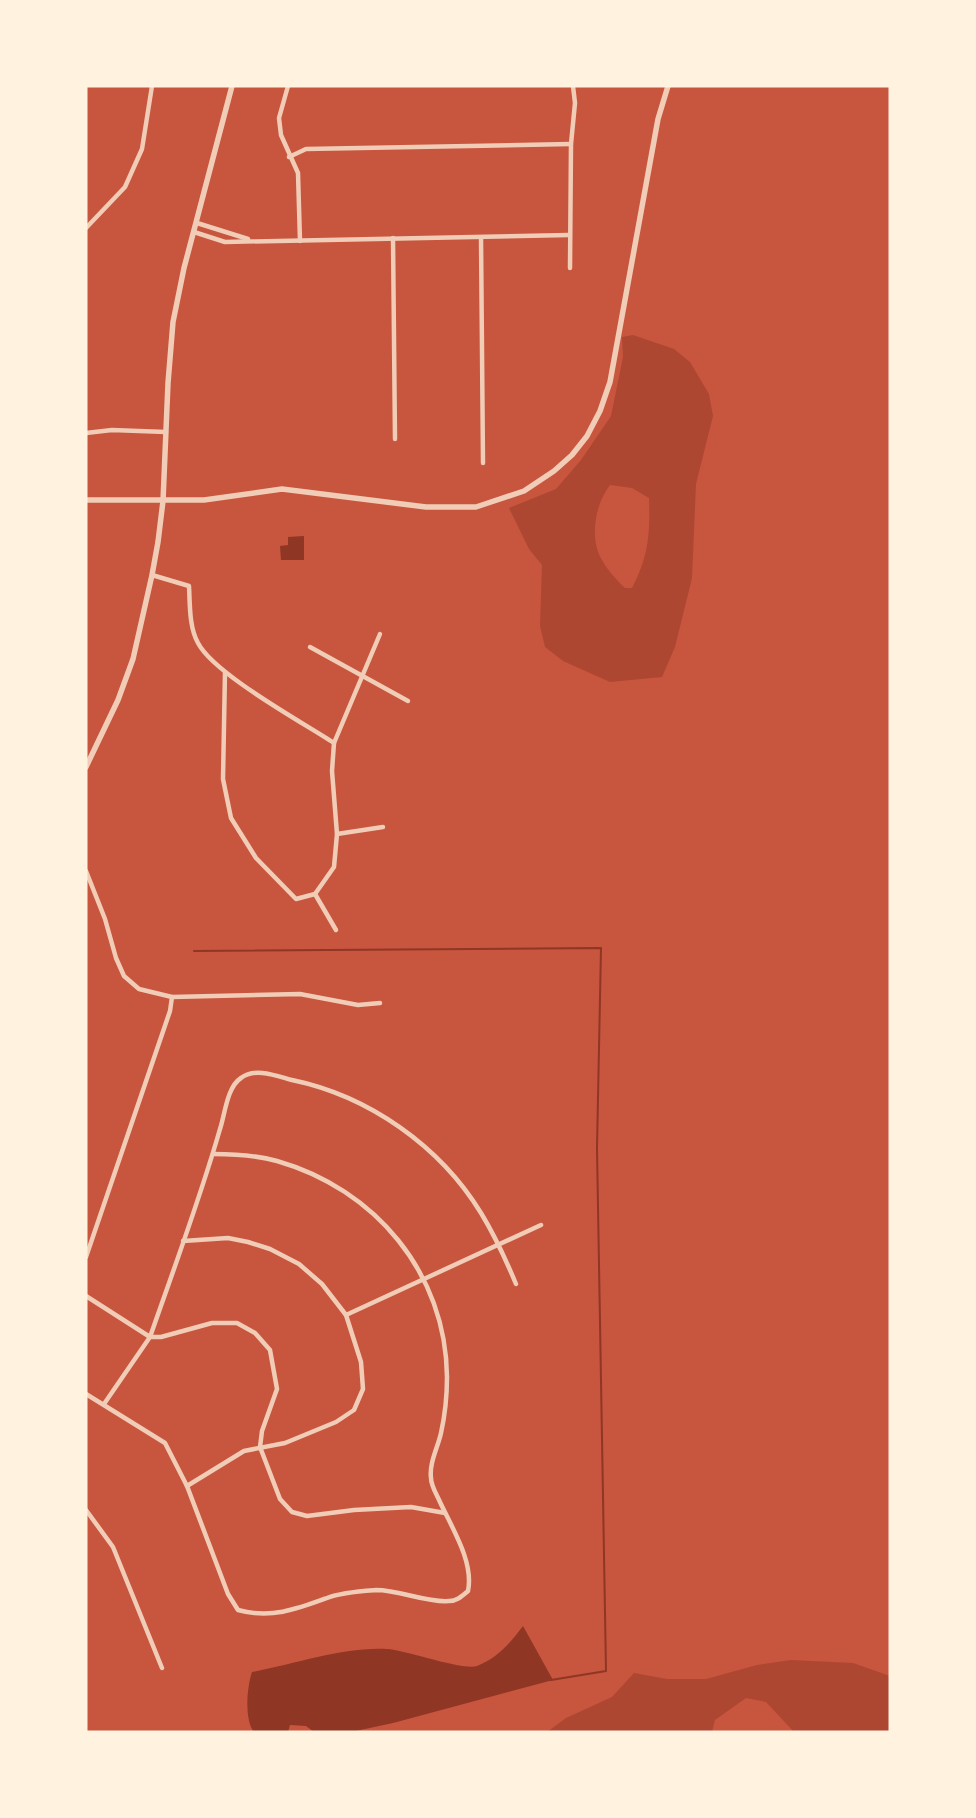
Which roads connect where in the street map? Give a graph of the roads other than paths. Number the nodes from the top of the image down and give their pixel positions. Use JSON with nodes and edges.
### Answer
{"nodes":[{"id":1,"x":152,"y":86,"type":"edge"},
{"id":2,"x":232,"y":86,"type":"edge"},
{"id":3,"x":288,"y":86,"type":"edge"},
{"id":4,"x":573,"y":86,"type":"edge"},
{"id":5,"x":668,"y":86,"type":"edge"},
{"id":6,"x":571,"y":144,"type":"junction"},
{"id":7,"x":289,"y":157,"type":"junction"},
{"id":8,"x":197,"y":223,"type":"junction"},
{"id":9,"x":86,"y":228,"type":"edge"},
{"id":10,"x":194,"y":232,"type":"junction"},
{"id":11,"x":569,"y":235,"type":"junction"},
{"id":12,"x":393,"y":238,"type":"junction"},
{"id":13,"x":481,"y":238,"type":"junction"},
{"id":14,"x":251,"y":240,"type":"junction"},
{"id":15,"x":300,"y":241,"type":"junction"},
{"id":16,"x":570,"y":268,"type":"dead end"},
{"id":17,"x":166,"y":432,"type":"junction"},
{"id":18,"x":86,"y":433,"type":"edge"},
{"id":19,"x":396,"y":439,"type":"dead end"},
{"id":20,"x":483,"y":463,"type":"dead end"},
{"id":21,"x":86,"y":500,"type":"edge"},
{"id":22,"x":163,"y":501,"type":"junction"},
{"id":23,"x":152,"y":575,"type":"junction"},
{"id":24,"x":380,"y":634,"type":"dead end"},
{"id":25,"x":310,"y":647,"type":"dead end"},
{"id":26,"x":224,"y":672,"type":"junction"},
{"id":27,"x":361,"y":674,"type":"junction"},
{"id":28,"x":408,"y":700,"type":"dead end"},
{"id":29,"x":334,"y":743,"type":"junction"},
{"id":30,"x":86,"y":767,"type":"edge"},
{"id":31,"x":383,"y":827,"type":"dead end"},
{"id":32,"x":337,"y":834,"type":"junction"},
{"id":33,"x":86,"y":871,"type":"edge"},
{"id":34,"x":315,"y":894,"type":"junction"},
{"id":35,"x":336,"y":930,"type":"dead end"},
{"id":36,"x":172,"y":997,"type":"junction"},
{"id":37,"x":380,"y":1003,"type":"dead end"},
{"id":38,"x":213,"y":1154,"type":"junction"},
{"id":39,"x":541,"y":1225,"type":"dead end"},
{"id":40,"x":183,"y":1242,"type":"junction"},
{"id":41,"x":499,"y":1245,"type":"junction"},
{"id":42,"x":86,"y":1257,"type":"edge"},
{"id":43,"x":423,"y":1278,"type":"junction"},
{"id":44,"x":516,"y":1284,"type":"dead end"},
{"id":45,"x":86,"y":1296,"type":"edge"},
{"id":46,"x":346,"y":1315,"type":"junction"},
{"id":47,"x":150,"y":1337,"type":"junction"},
{"id":48,"x":86,"y":1394,"type":"edge"},
{"id":49,"x":104,"y":1404,"type":"junction"},
{"id":50,"x":260,"y":1447,"type":"junction"},
{"id":51,"x":187,"y":1486,"type":"junction"},
{"id":52,"x":86,"y":1510,"type":"edge"},
{"id":53,"x":445,"y":1513,"type":"junction"},
{"id":54,"x":162,"y":1668,"type":"dead end"}],
"edges":[{"from":1,"to":9,"type":"street"},
{"from":2,"to":8,"type":"street"},
{"from":3,"to":7,"type":"street"},
{"from":4,"to":6,"type":"street"},
{"from":5,"to":22,"type":"street"},
{"from":6,"to":7,"type":"street"},
{"from":6,"to":11,"type":"street"},
{"from":7,"to":15,"type":"street"},
{"from":8,"to":10,"type":"street"},
{"from":8,"to":14,"type":"street"},
{"from":10,"to":14,"type":"street"},
{"from":10,"to":17,"type":"street"},
{"from":11,"to":13,"type":"street"},
{"from":11,"to":16,"type":"street"},
{"from":12,"to":13,"type":"street"},
{"from":12,"to":15,"type":"street"},
{"from":12,"to":19,"type":"street"},
{"from":13,"to":20,"type":"street"},
{"from":14,"to":15,"type":"street"},
{"from":17,"to":18,"type":"street"},
{"from":17,"to":22,"type":"street"},
{"from":21,"to":22,"type":"street"},
{"from":22,"to":23,"type":"street"},
{"from":23,"to":26,"type":"street"},
{"from":23,"to":30,"type":"street"},
{"from":24,"to":27,"type":"street"},
{"from":25,"to":27,"type":"street"},
{"from":26,"to":29,"type":"street"},
{"from":26,"to":34,"type":"street"},
{"from":27,"to":28,"type":"street"},
{"from":27,"to":29,"type":"street"},
{"from":29,"to":32,"type":"street"},
{"from":31,"to":32,"type":"street"},
{"from":32,"to":34,"type":"street"},
{"from":33,"to":36,"type":"street"},
{"from":34,"to":35,"type":"street"},
{"from":36,"to":37,"type":"street"},
{"from":36,"to":42,"type":"street"},
{"from":38,"to":40,"type":"street"},
{"from":38,"to":41,"type":"street"},
{"from":38,"to":43,"type":"street"},
{"from":39,"to":41,"type":"street"},
{"from":40,"to":46,"type":"street"},
{"from":40,"to":47,"type":"street"},
{"from":41,"to":43,"type":"street"},
{"from":41,"to":44,"type":"street"},
{"from":43,"to":46,"type":"street"},
{"from":43,"to":53,"type":"street"},
{"from":45,"to":47,"type":"street"},
{"from":46,"to":50,"type":"street"},
{"from":47,"to":49,"type":"street"},
{"from":47,"to":50,"type":"street"},
{"from":48,"to":49,"type":"street"},
{"from":49,"to":51,"type":"street"},
{"from":50,"to":51,"type":"street"},
{"from":50,"to":53,"type":"street"},
{"from":51,"to":53,"type":"street"},
{"from":52,"to":54,"type":"street"}]}
